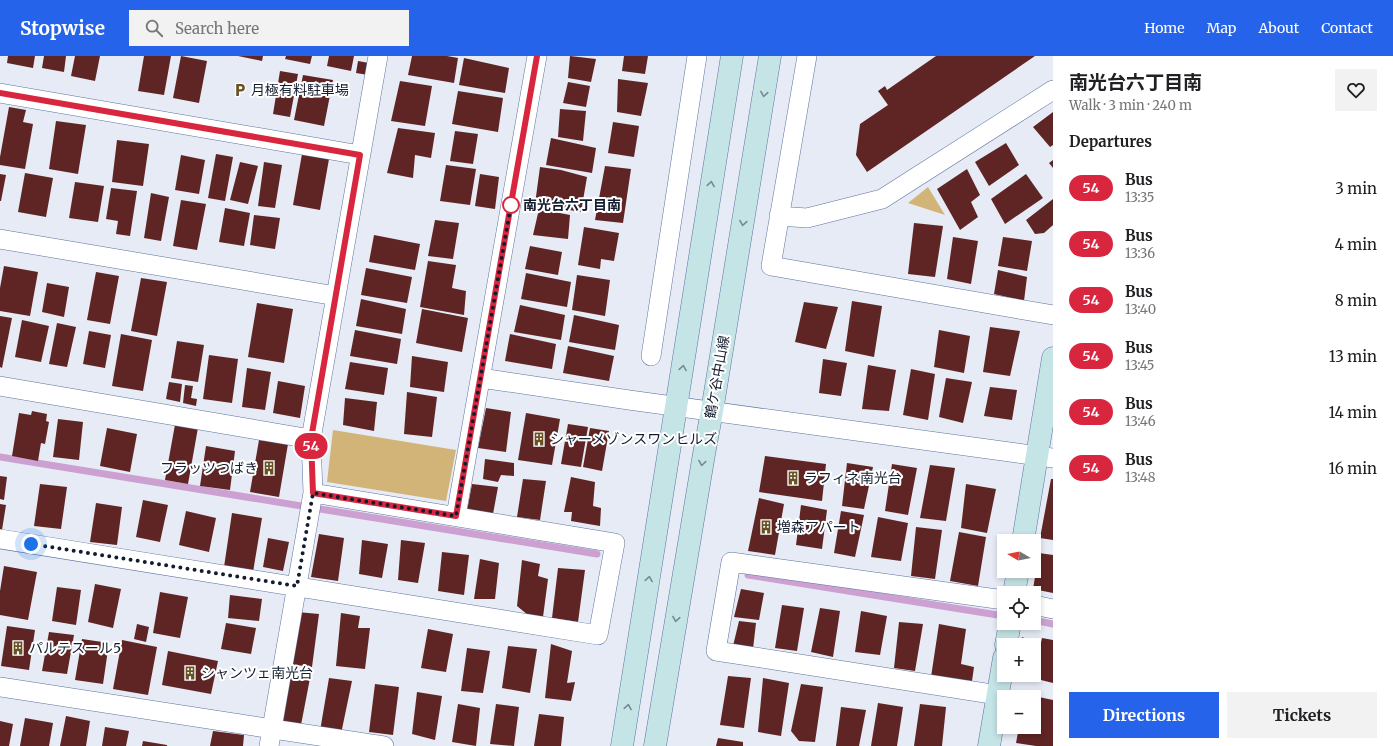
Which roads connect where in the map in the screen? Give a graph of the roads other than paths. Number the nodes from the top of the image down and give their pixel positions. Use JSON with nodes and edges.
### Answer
{"nodes":[{"id":1,"x":378,"y":56,"type":"edge"},
{"id":2,"x":537,"y":56,"type":"edge"},
{"id":3,"x":698,"y":56,"type":"edge"},
{"id":4,"x":732,"y":56,"type":"edge"},
{"id":5,"x":770,"y":56,"type":"edge"},
{"id":6,"x":807,"y":56,"type":"edge"},
{"id":7,"x":1053,"y":90,"type":"edge"},
{"id":8,"x":0,"y":93,"type":"edge"},
{"id":9,"x":360,"y":155,"type":"junction"},
{"id":10,"x":779,"y":216,"type":"junction"},
{"id":11,"x":0,"y":239,"type":"edge"},
{"id":12,"x":336,"y":296,"type":"junction"},
{"id":13,"x":1053,"y":315,"type":"edge"},
{"id":14,"x":651,"y":356,"type":"dead end"},
{"id":15,"x":1053,"y":358,"type":"edge"},
{"id":16,"x":481,"y":378,"type":"junction"},
{"id":17,"x":0,"y":386,"type":"edge"},
{"id":18,"x":677,"y":406,"type":"junction"},
{"id":19,"x":712,"y":411,"type":"junction"},
{"id":20,"x":311,"y":439,"type":"junction"},
{"id":21,"x":1045,"y":457,"type":"edge"},
{"id":22,"x":311,"y":504,"type":"junction"},
{"id":23,"x":456,"y":516,"type":"junction"},
{"id":24,"x":1025,"y":534,"type":"edge"},
{"id":25,"x":0,"y":540,"type":"edge"},
{"id":26,"x":297,"y":586,"type":"junction"},
{"id":27,"x":997,"y":599,"type":"edge"},
{"id":28,"x":1041,"y":606,"type":"edge"},
{"id":29,"x":1053,"y":609,"type":"edge"},
{"id":30,"x":0,"y":687,"type":"edge"},
{"id":31,"x":997,"y":695,"type":"edge"},
{"id":32,"x":997,"y":701,"type":"edge"},
{"id":33,"x":270,"y":737,"type":"edge"},
{"id":34,"x":384,"y":746,"type":"edge"},
{"id":35,"x":622,"y":746,"type":"edge"},
{"id":36,"x":655,"y":746,"type":"edge"},
{"id":37,"x":989,"y":746,"type":"edge"}],
"edges":[{"from":1,"to":9,"type":"street"},
{"from":2,"to":16,"type":"street"},
{"from":3,"to":14,"type":"street"},
{"from":18,"to":4,"type":"street","one_way":true},
{"from":5,"to":19,"type":"street","name":"鶴ケ谷中山線","one_way":true},
{"from":6,"to":10,"type":"street"},
{"from":7,"to":10,"type":"street"},
{"from":8,"to":9,"type":"street"},
{"from":9,"to":12,"type":"street"},
{"from":10,"to":13,"type":"street"},
{"from":11,"to":12,"type":"street"},
{"from":12,"to":20,"type":"street"},
{"from":15,"to":21,"type":"street"},
{"from":16,"to":18,"type":"street"},
{"from":16,"to":23,"type":"street"},
{"from":17,"to":20,"type":"street"},
{"from":18,"to":19,"type":"street"},
{"from":35,"to":18,"type":"street","one_way":true},
{"from":19,"to":21,"type":"street"},
{"from":19,"to":36,"type":"street","name":"鶴ケ谷中山線","one_way":true},
{"from":20,"to":22,"type":"street"},
{"from":21,"to":24,"type":"street"},
{"from":22,"to":23,"type":"street"},
{"from":22,"to":26,"type":"street"},
{"from":23,"to":26,"type":"street"},
{"from":25,"to":26,"type":"street"},
{"from":26,"to":33,"type":"street"},
{"from":27,"to":31,"type":"street"},
{"from":28,"to":29,"type":"street"},
{"from":30,"to":33,"type":"street"},
{"from":32,"to":37,"type":"street"},
{"from":33,"to":34,"type":"street"}]}
